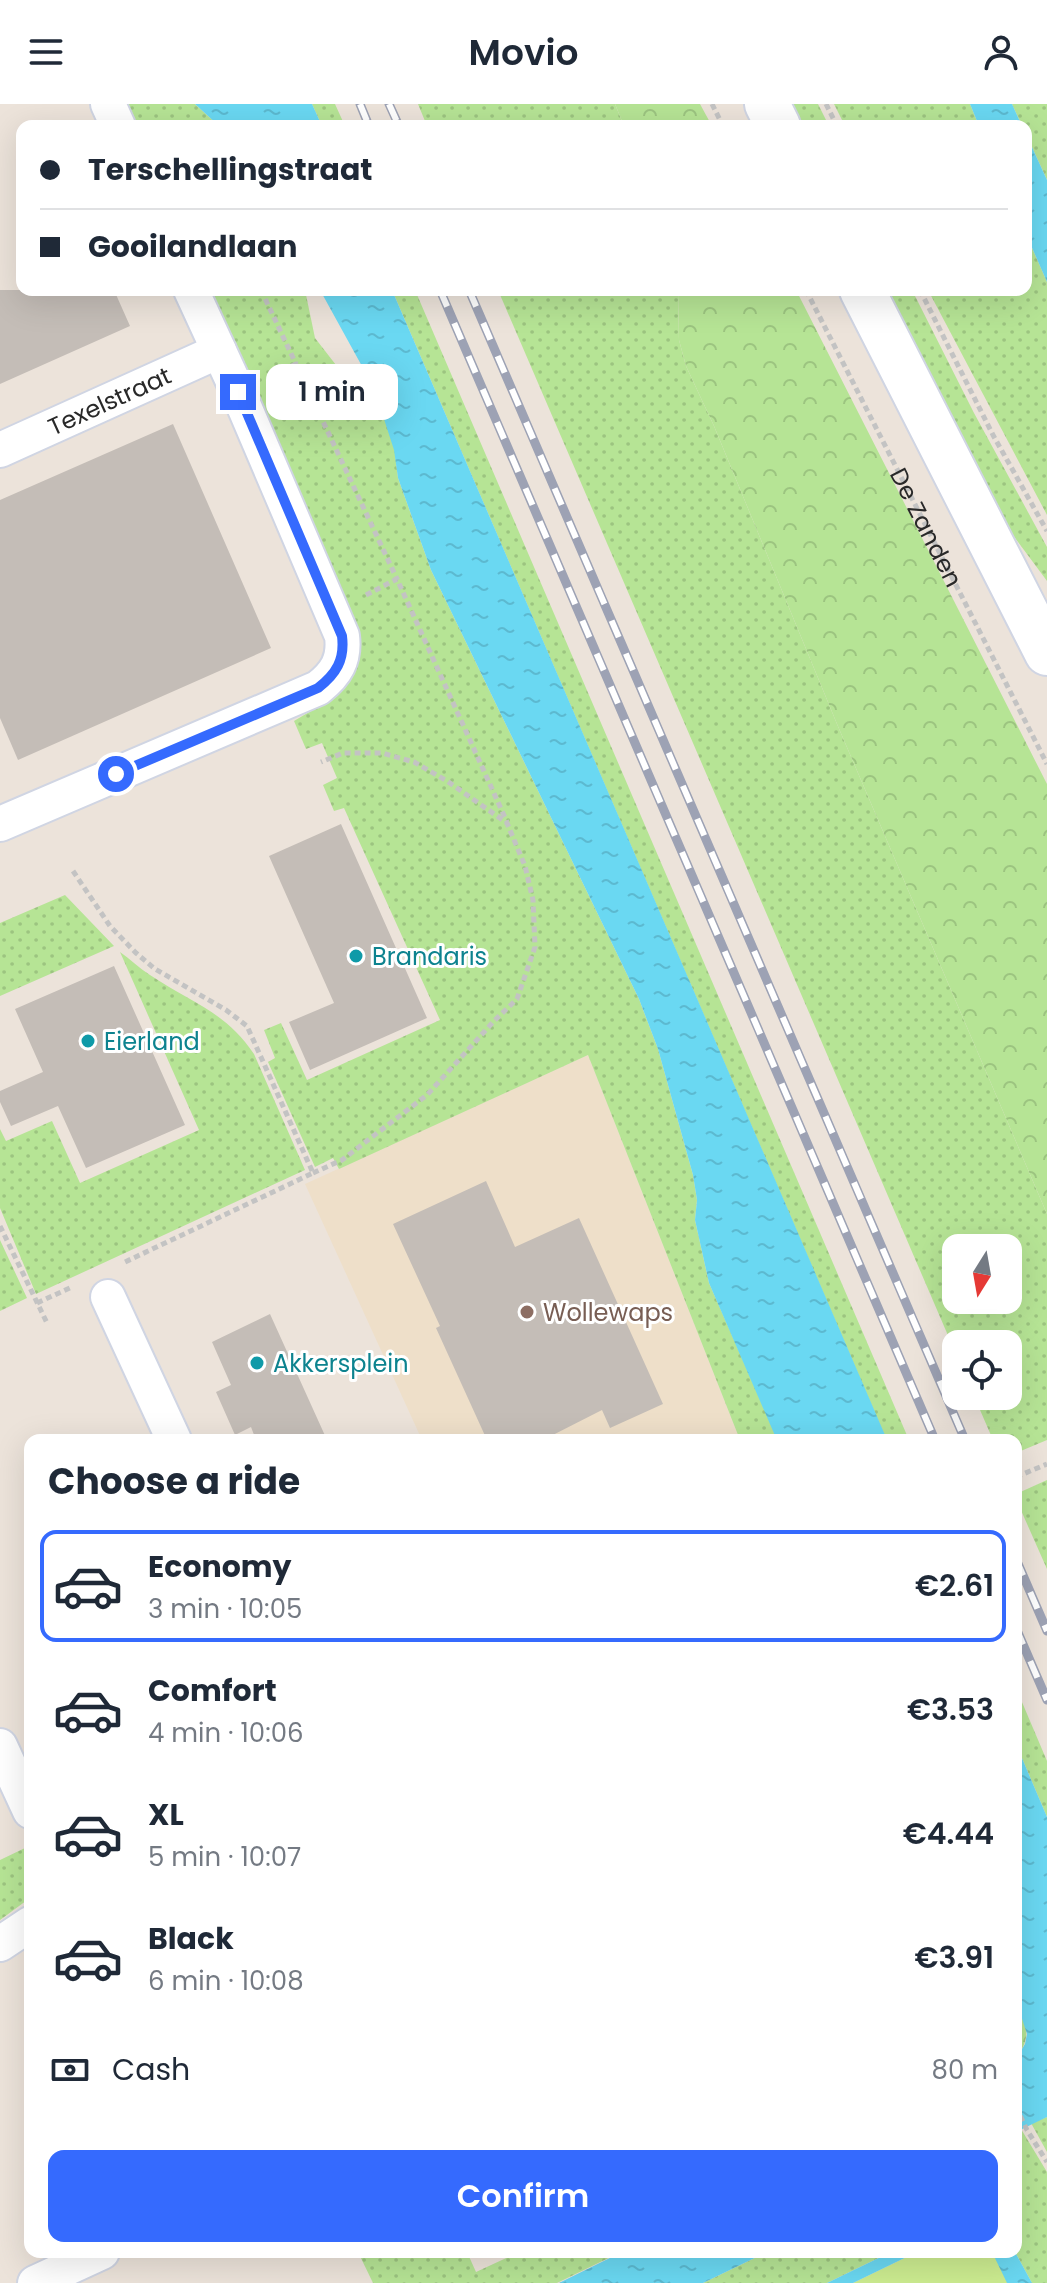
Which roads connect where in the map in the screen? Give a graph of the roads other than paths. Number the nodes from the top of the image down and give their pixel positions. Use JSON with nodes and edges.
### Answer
{"nodes":[{"id":1,"x":194,"y":296,"type":"edge"},
{"id":2,"x":865,"y":296,"type":"edge"},
{"id":3,"x":219,"y":351,"type":"junction"},
{"id":4,"x":0,"y":450,"type":"edge"},
{"id":5,"x":1047,"y":653,"type":"edge"},
{"id":6,"x":0,"y":824,"type":"edge"},
{"id":7,"x":93,"y":1290,"type":"road end"},
{"id":8,"x":171,"y":1434,"type":"edge"},
{"id":9,"x":0,"y":1746,"type":"edge"},
{"id":10,"x":22,"y":1809,"type":"edge"},
{"id":11,"x":24,"y":1928,"type":"edge"},
{"id":12,"x":0,"y":1944,"type":"edge"},
{"id":13,"x":89,"y":2258,"type":"edge"},
{"id":14,"x":35,"y":2283,"type":"edge"}],
"edges":[{"from":1,"to":3,"type":"street"},
{"from":2,"to":5,"type":"main road","name":"De Zanden"},
{"from":3,"to":4,"type":"street","name":"Texelstraat"},
{"from":3,"to":6,"type":"street"},
{"from":7,"to":8,"type":"street"},
{"from":9,"to":10,"type":"street"},
{"from":11,"to":12,"type":"street"},
{"from":13,"to":14,"type":"street"}]}
